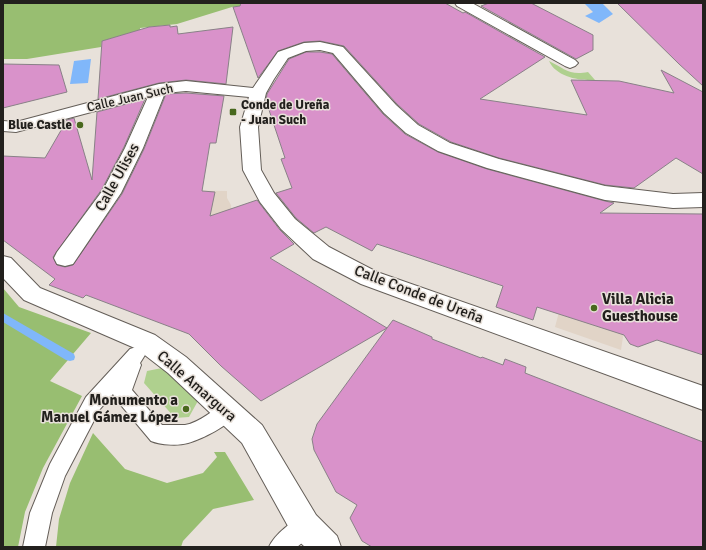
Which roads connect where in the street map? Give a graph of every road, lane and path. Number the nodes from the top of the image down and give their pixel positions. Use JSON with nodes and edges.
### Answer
{"nodes":[{"id":1,"x":462,"y":3,"type":"edge"},
{"id":2,"x":570,"y":63,"type":"dead end"},
{"id":3,"x":159,"y":89,"type":"junction"},
{"id":4,"x":258,"y":93,"type":"junction"},
{"id":5,"x":3,"y":126,"type":"edge"},
{"id":6,"x":703,"y":200,"type":"edge"},
{"id":7,"x":65,"y":258,"type":"dead end"},
{"id":8,"x":3,"y":264,"type":"edge"},
{"id":9,"x":141,"y":349,"type":"junction"},
{"id":10,"x":703,"y":398,"type":"edge"},
{"id":11,"x":226,"y":412,"type":"junction"},
{"id":12,"x":305,"y":526,"type":"junction"},
{"id":13,"x":34,"y":547,"type":"edge"},
{"id":14,"x":280,"y":547,"type":"edge"},
{"id":15,"x":326,"y":547,"type":"edge"}],
"edges":[{"from":1,"to":2,"type":"street"},
{"from":3,"to":4,"type":"street","name":"Calle Juan Such"},
{"from":3,"to":5,"type":"street","name":"Calle Juan Such"},
{"from":3,"to":7,"type":"street","name":"Calle Ulises"},
{"from":4,"to":6,"type":"street","name":"Calle Conde de Ureña"},
{"from":4,"to":10,"type":"street","name":"Calle Conde de Ureña"},
{"from":8,"to":9,"type":"street","name":"Calle Amargura"},
{"from":9,"to":11,"type":"street","name":"Calle Amargura"},
{"from":9,"to":11,"type":"lane"},
{"from":9,"to":13,"type":"lane"},
{"from":11,"to":12,"type":"street","name":"Calle Amargura"},
{"from":12,"to":14,"type":"lane"},
{"from":12,"to":15,"type":"street","name":"Calle Amargura"}]}
